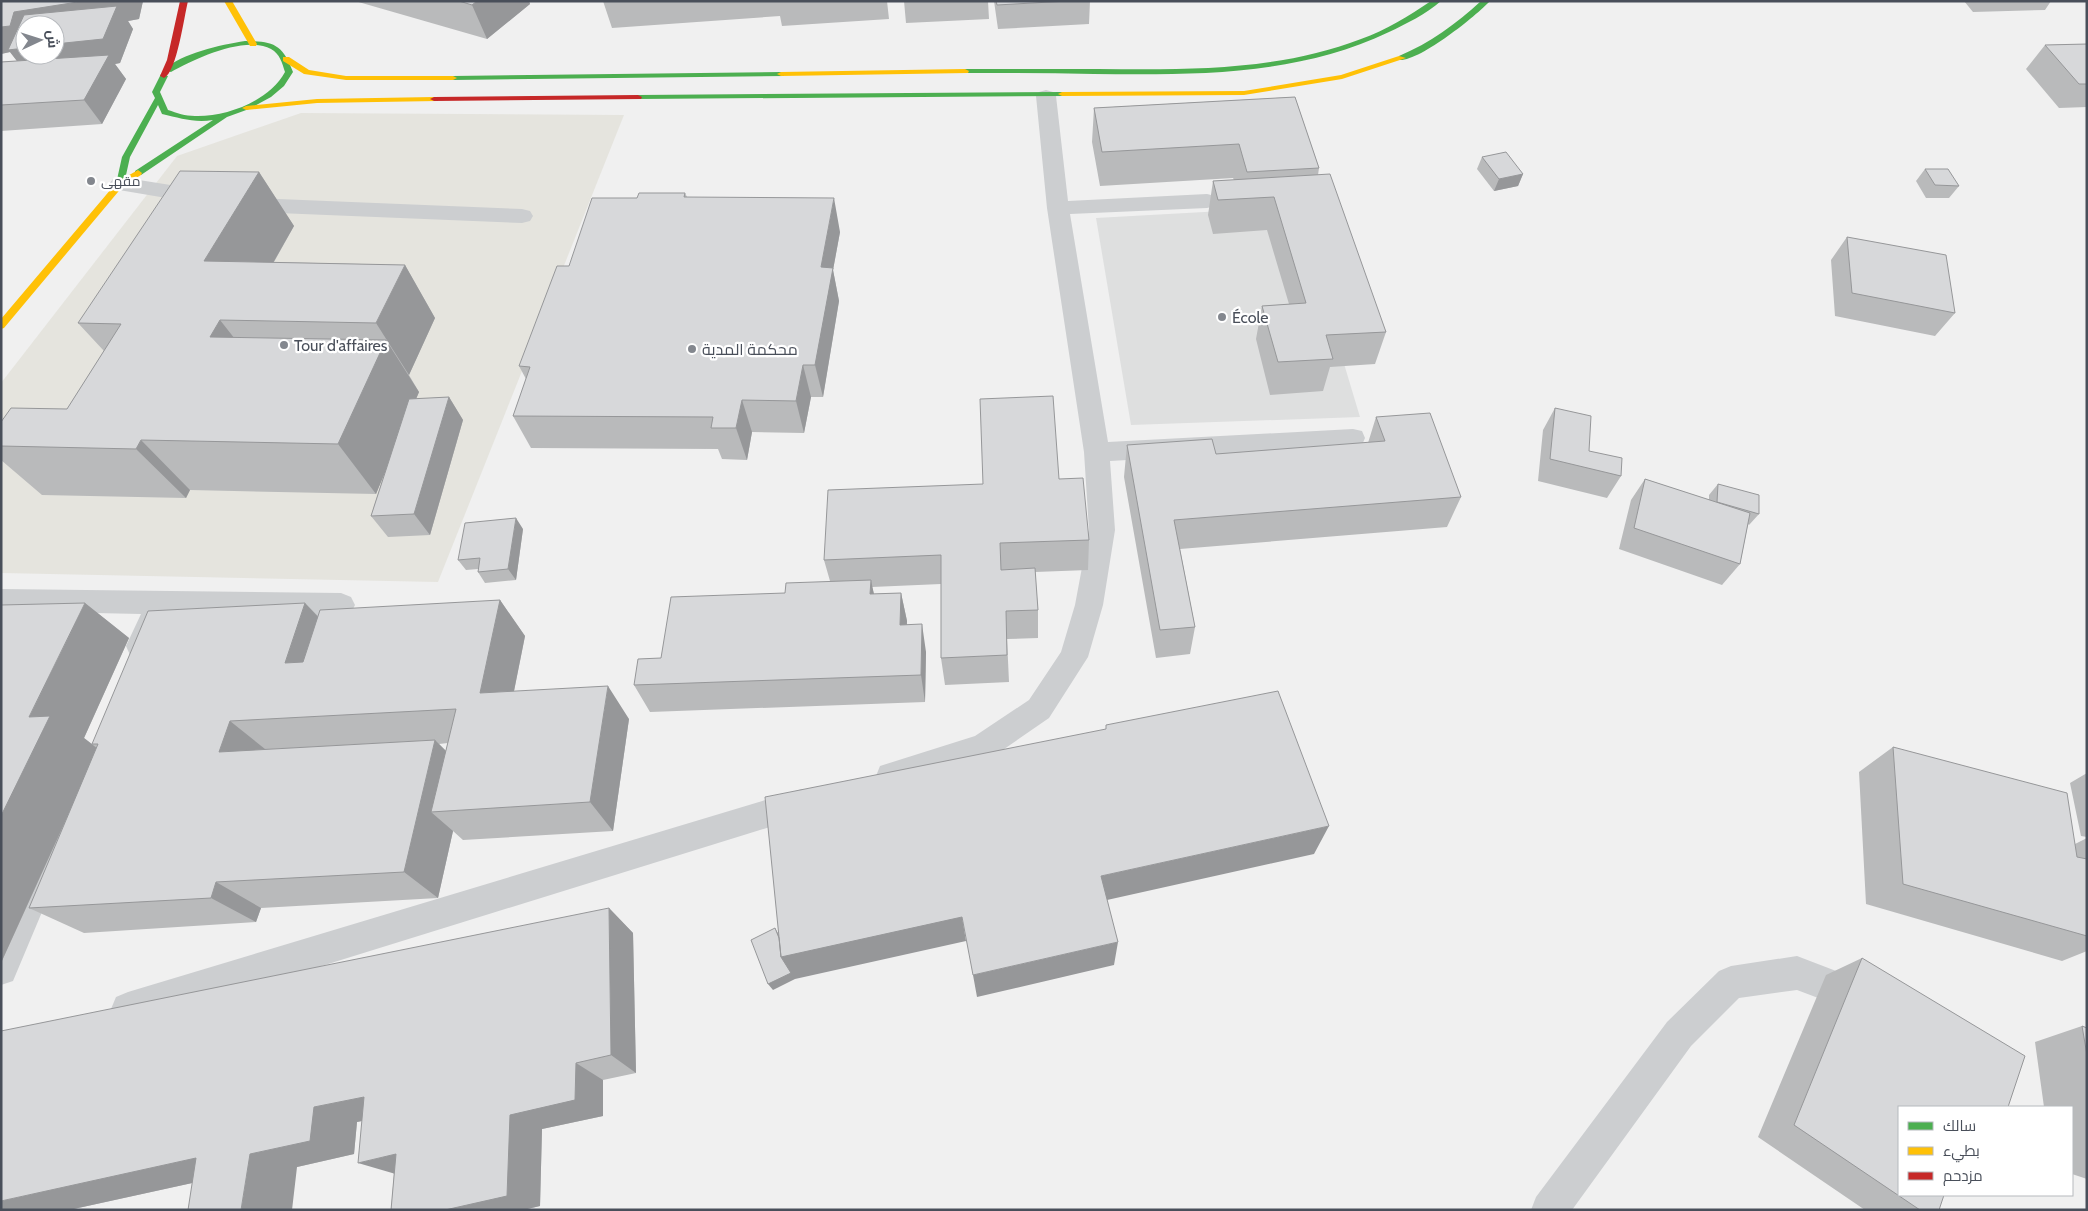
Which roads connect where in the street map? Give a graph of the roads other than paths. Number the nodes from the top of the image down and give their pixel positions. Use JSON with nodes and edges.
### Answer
{"nodes":[{"id":1,"x":184,"y":1,"type":"edge"},
{"id":2,"x":228,"y":1,"type":"edge"},
{"id":3,"x":1437,"y":1,"type":"edge"},
{"id":4,"x":1486,"y":1,"type":"edge"},
{"id":5,"x":253,"y":44,"type":"junction"},
{"id":6,"x":286,"y":59,"type":"junction"},
{"id":7,"x":168,"y":70,"type":"junction"},
{"id":8,"x":992,"y":71,"type":"junction"},
{"id":9,"x":992,"y":95,"type":"junction"},
{"id":10,"x":1046,"y":96,"type":"junction"},
{"id":11,"x":156,"y":100,"type":"junction"},
{"id":12,"x":246,"y":108,"type":"junction"},
{"id":13,"x":227,"y":114,"type":"junction"},
{"id":14,"x":120,"y":184,"type":"junction"},
{"id":15,"x":1207,"y":201,"type":"dead end"},
{"id":16,"x":1058,"y":208,"type":"junction"},
{"id":17,"x":522,"y":216,"type":"dead end"},
{"id":18,"x":1,"y":326,"type":"edge"},
{"id":19,"x":1352,"y":438,"type":"dead end"},
{"id":20,"x":1097,"y":452,"type":"junction"},
{"id":21,"x":1,"y":600,"type":"edge"},
{"id":22,"x":159,"y":603,"type":"junction"},
{"id":23,"x":340,"y":605,"type":"dead end"},
{"id":24,"x":131,"y":667,"type":"edge"},
{"id":25,"x":870,"y":782,"type":"edge"},
{"id":26,"x":80,"y":786,"type":"edge"},
{"id":27,"x":831,"y":794,"type":"edge"},
{"id":28,"x":1,"y":969,"type":"edge"},
{"id":29,"x":106,"y":1016,"type":"edge"},
{"id":30,"x":1880,"y":1020,"type":"edge"},
{"id":31,"x":1549,"y":1210,"type":"edge"}],
"edges":[{"from":1,"to":7,"type":"main road"},
{"from":2,"to":5,"type":"main road"},
{"from":3,"to":8,"type":"main road"},
{"from":4,"to":10,"type":"main road"},
{"from":5,"to":6,"type":"main road"},
{"from":5,"to":7,"type":"main road"},
{"from":6,"to":8,"type":"main road"},
{"from":6,"to":12,"type":"main road"},
{"from":7,"to":11,"type":"main road"},
{"from":8,"to":9,"type":"main road"},
{"from":9,"to":10,"type":"main road"},
{"from":9,"to":12,"type":"main road"},
{"from":10,"to":16,"type":"street"},
{"from":11,"to":13,"type":"main road"},
{"from":11,"to":14,"type":"main road"},
{"from":12,"to":13,"type":"main road"},
{"from":13,"to":14,"type":"main road"},
{"from":14,"to":17,"type":"street"},
{"from":14,"to":18,"type":"main road"},
{"from":15,"to":16,"type":"street"},
{"from":16,"to":20,"type":"street"},
{"from":19,"to":20,"type":"street"},
{"from":20,"to":25,"type":"street"},
{"from":21,"to":22,"type":"street"},
{"from":22,"to":23,"type":"street"},
{"from":22,"to":24,"type":"street"},
{"from":26,"to":28,"type":"street"},
{"from":27,"to":29,"type":"street"},
{"from":30,"to":31,"type":"street"}]}
